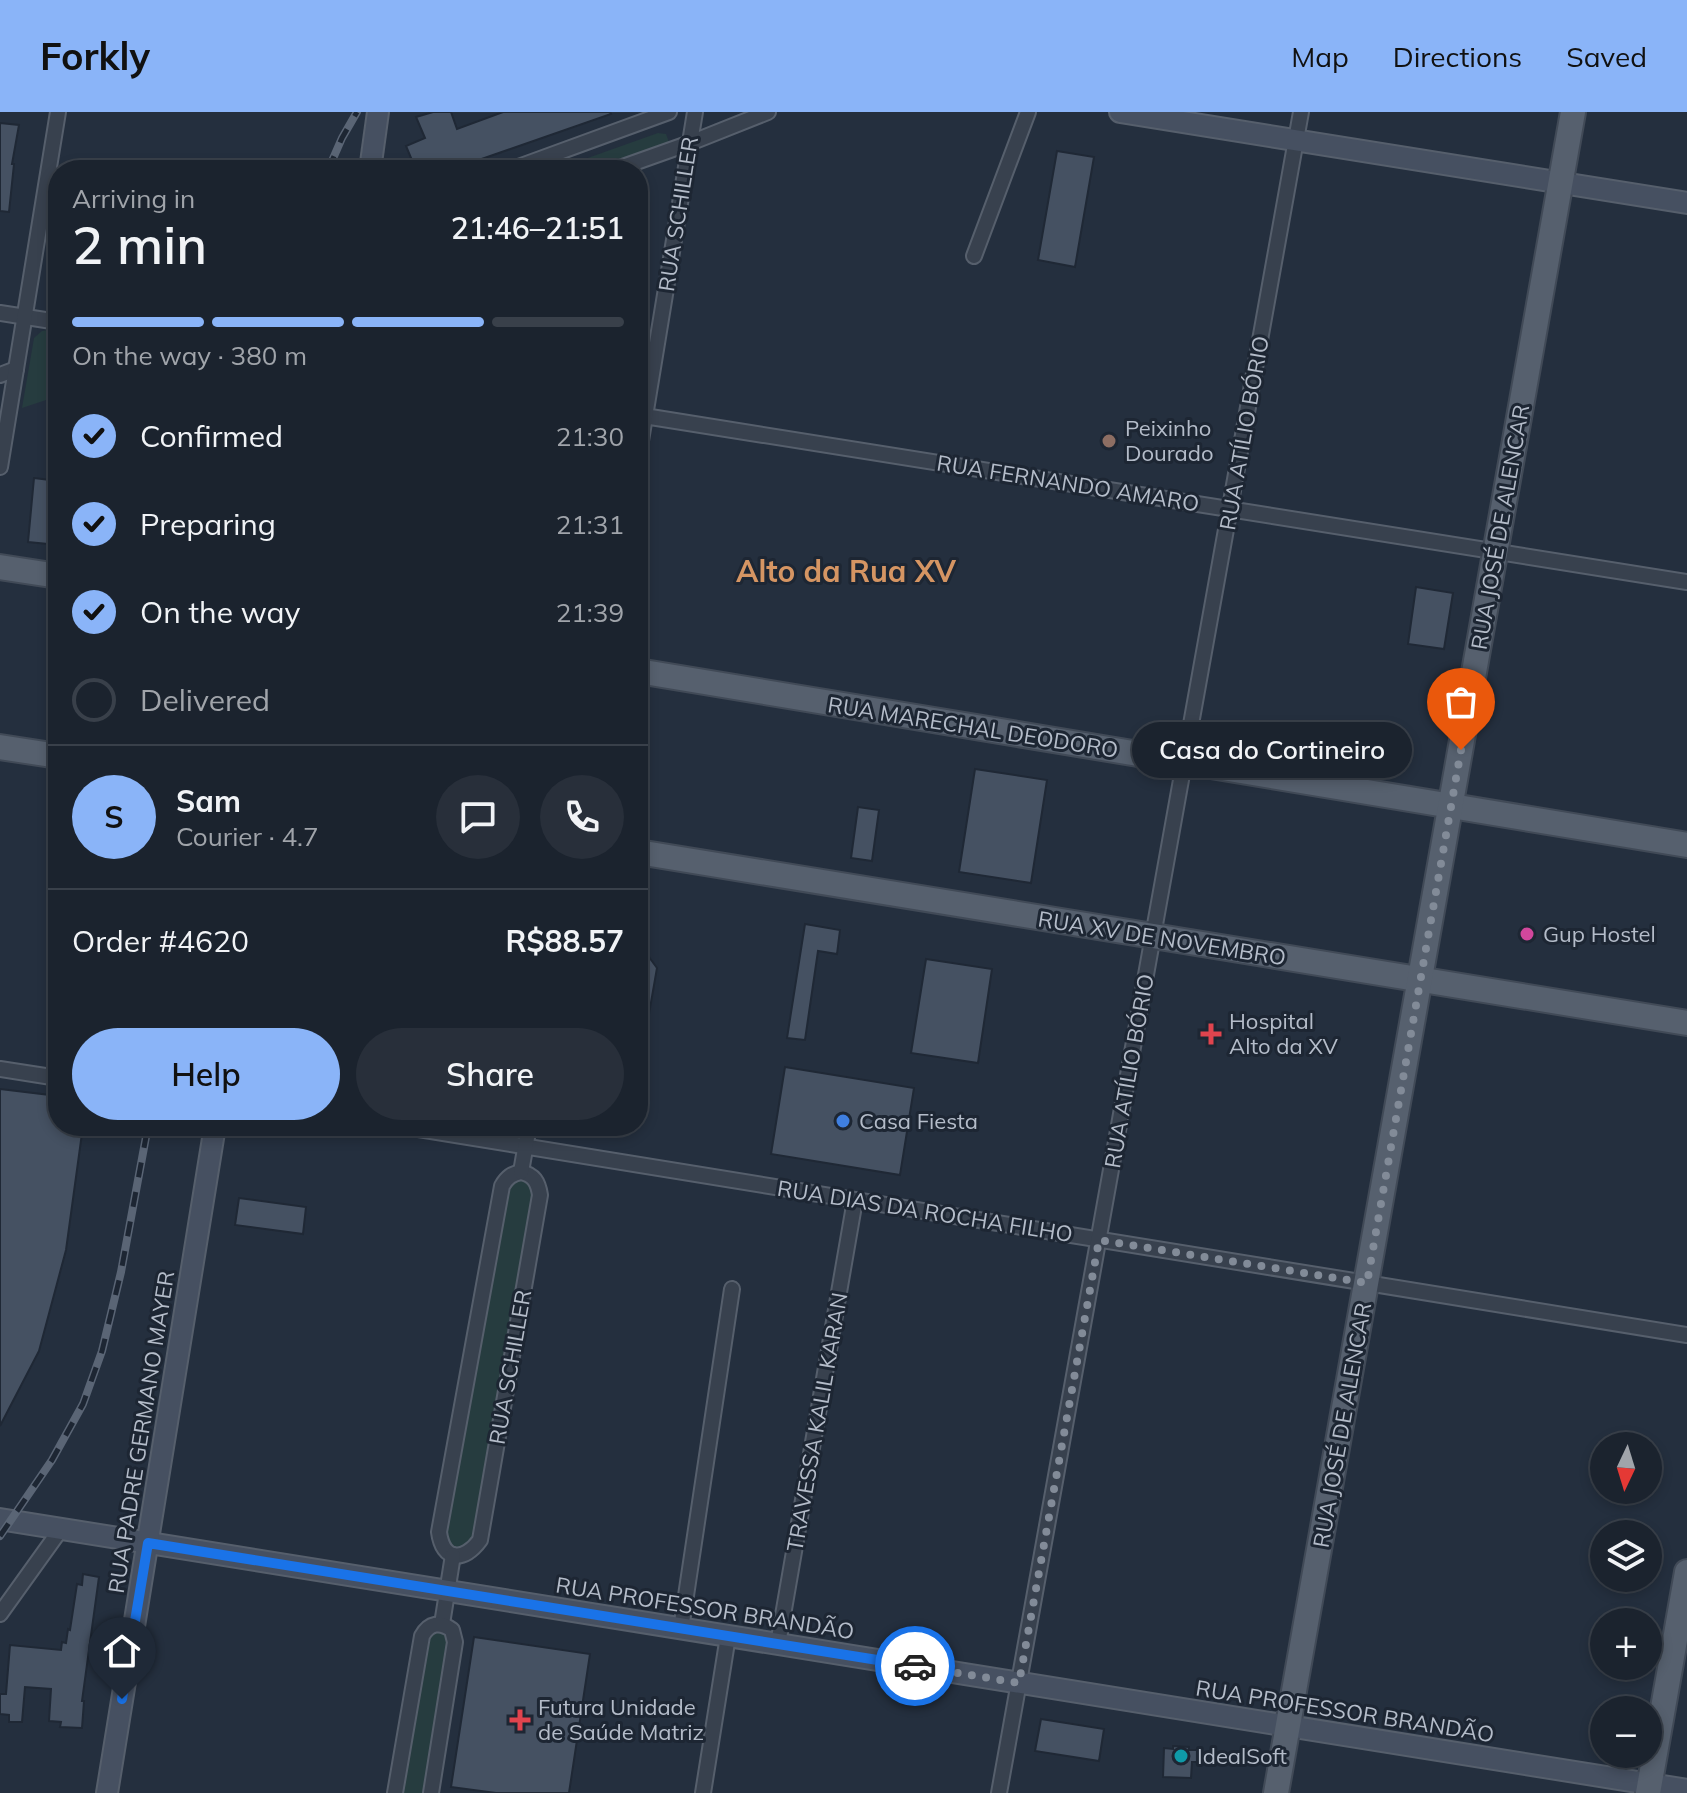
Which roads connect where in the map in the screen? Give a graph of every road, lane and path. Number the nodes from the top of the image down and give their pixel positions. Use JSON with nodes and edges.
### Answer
{"nodes":[{"id":1,"x":58,"y":112,"type":"edge"},
{"id":2,"x":378,"y":112,"type":"edge"},
{"id":3,"x":669,"y":112,"type":"edge"},
{"id":4,"x":695,"y":112,"type":"edge"},
{"id":5,"x":768,"y":112,"type":"edge"},
{"id":6,"x":1028,"y":112,"type":"edge"},
{"id":7,"x":1120,"y":112,"type":"edge"},
{"id":8,"x":1301,"y":112,"type":"edge"},
{"id":9,"x":1573,"y":112,"type":"edge"},
{"id":10,"x":1296,"y":140,"type":"junction"},
{"id":11,"x":690,"y":143,"type":"junction"},
{"id":12,"x":50,"y":160,"type":"edge"},
{"id":13,"x":371,"y":160,"type":"edge"},
{"id":14,"x":537,"y":160,"type":"edge"},
{"id":15,"x":642,"y":160,"type":"edge"},
{"id":16,"x":48,"y":174,"type":"edge"},
{"id":17,"x":1561,"y":183,"type":"junction"},
{"id":18,"x":1687,"y":203,"type":"edge"},
{"id":19,"x":974,"y":256,"type":"dead end"},
{"id":20,"x":0,"y":313,"type":"edge"},
{"id":21,"x":25,"y":317,"type":"junction"},
{"id":22,"x":48,"y":320,"type":"edge"},
{"id":23,"x":16,"y":369,"type":"junction"},
{"id":24,"x":0,"y":375,"type":"edge"},
{"id":25,"x":648,"y":381,"type":"edge"},
{"id":26,"x":648,"y":416,"type":"edge"},
{"id":27,"x":0,"y":467,"type":"edge"},
{"id":28,"x":1230,"y":509,"type":"junction"},
{"id":29,"x":1496,"y":552,"type":"junction"},
{"id":30,"x":0,"y":567,"type":"edge"},
{"id":31,"x":48,"y":574,"type":"edge"},
{"id":32,"x":1687,"y":582,"type":"edge"},
{"id":33,"x":648,"y":673,"type":"edge"},
{"id":34,"x":0,"y":747,"type":"edge"},
{"id":35,"x":48,"y":754,"type":"edge"},
{"id":36,"x":1185,"y":761,"type":"junction"},
{"id":37,"x":1451,"y":807,"type":"junction"},
{"id":38,"x":1687,"y":845,"type":"edge"},
{"id":39,"x":648,"y":854,"type":"edge"},
{"id":40,"x":1153,"y":936,"type":"junction"},
{"id":41,"x":1421,"y":979,"type":"junction"},
{"id":42,"x":1687,"y":1023,"type":"edge"},
{"id":43,"x":0,"y":1069,"type":"edge"},
{"id":44,"x":48,"y":1076,"type":"edge"},
{"id":45,"x":213,"y":1136,"type":"edge"},
{"id":46,"x":460,"y":1136,"type":"edge"},
{"id":47,"x":528,"y":1136,"type":"edge"},
{"id":48,"x":526,"y":1147,"type":"junction"},
{"id":49,"x":521,"y":1172,"type":"junction"},
{"id":50,"x":855,"y":1200,"type":"junction"},
{"id":51,"x":1099,"y":1240,"type":"junction"},
{"id":52,"x":1367,"y":1283,"type":"junction"},
{"id":53,"x":732,"y":1289,"type":"dead end"},
{"id":54,"x":1687,"y":1335,"type":"edge"},
{"id":55,"x":0,"y":1519,"type":"edge"},
{"id":56,"x":61,"y":1529,"type":"junction"},
{"id":57,"x":148,"y":1543,"type":"junction"},
{"id":58,"x":453,"y":1555,"type":"junction"},
{"id":59,"x":1687,"y":1572,"type":"edge"},
{"id":60,"x":447,"y":1591,"type":"junction"},
{"id":61,"x":0,"y":1614,"type":"edge"},
{"id":62,"x":442,"y":1624,"type":"junction"},
{"id":63,"x":681,"y":1629,"type":"junction"},
{"id":64,"x":728,"y":1636,"type":"junction"},
{"id":65,"x":778,"y":1644,"type":"junction"},
{"id":66,"x":1019,"y":1683,"type":"junction"},
{"id":67,"x":1288,"y":1726,"type":"junction"},
{"id":68,"x":1649,"y":1789,"type":"edge"},
{"id":69,"x":1687,"y":1790,"type":"edge"},
{"id":70,"x":107,"y":1793,"type":"edge"},
{"id":71,"x":395,"y":1793,"type":"edge"},
{"id":72,"x":431,"y":1793,"type":"edge"},
{"id":73,"x":703,"y":1793,"type":"edge"},
{"id":74,"x":999,"y":1793,"type":"edge"},
{"id":75,"x":1276,"y":1793,"type":"edge"}],
"edges":[{"from":1,"to":12,"type":"street"},
{"from":2,"to":13,"type":"main road"},
{"from":3,"to":14,"type":"street"},
{"from":4,"to":11,"type":"street","name":"RUA SCHILLER"},
{"from":5,"to":11,"type":"street"},
{"from":6,"to":19,"type":"street"},
{"from":7,"to":10,"type":"main road"},
{"from":8,"to":10,"type":"street","name":"RUA ATÍLIO BÓRIO"},
{"from":9,"to":17,"type":"main road","name":"RUA JOSÉ DE ALENCAR"},
{"from":10,"to":17,"type":"main road"},
{"from":10,"to":28,"type":"street","name":"RUA ATÍLIO BÓRIO"},
{"from":11,"to":15,"type":"street"},
{"from":11,"to":25,"type":"street","name":"RUA SCHILLER"},
{"from":16,"to":21,"type":"street"},
{"from":17,"to":18,"type":"main road"},
{"from":17,"to":29,"type":"main road","name":"RUA JOSÉ DE ALENCAR"},
{"from":20,"to":21,"type":"street"},
{"from":21,"to":22,"type":"street"},
{"from":21,"to":23,"type":"street"},
{"from":23,"to":24,"type":"street"},
{"from":23,"to":27,"type":"street"},
{"from":26,"to":28,"type":"street","name":"RUA FERNANDO AMARO"},
{"from":28,"to":29,"type":"street","name":"RUA FERNANDO AMARO"},
{"from":28,"to":36,"type":"street","name":"RUA ATÍLIO BÓRIO"},
{"from":29,"to":32,"type":"street","name":"RUA FERNANDO AMARO"},
{"from":29,"to":37,"type":"main road","name":"RUA JOSÉ DE ALENCAR"},
{"from":30,"to":31,"type":"main road"},
{"from":33,"to":36,"type":"main road","name":"RUA MARECHAL DEODORO"},
{"from":34,"to":35,"type":"main road"},
{"from":36,"to":37,"type":"main road","name":"RUA MARECHAL DEODORO"},
{"from":36,"to":40,"type":"street","name":"RUA ATÍLIO BÓRIO"},
{"from":37,"to":38,"type":"main road","name":"RUA MARECHAL DEODORO"},
{"from":37,"to":41,"type":"main road","name":"RUA JOSÉ DE ALENCAR"},
{"from":39,"to":40,"type":"main road","name":"RUA XV DE NOVEMBRO"},
{"from":40,"to":41,"type":"main road","name":"RUA XV DE NOVEMBRO"},
{"from":40,"to":51,"type":"street","name":"RUA ATÍLIO BÓRIO"},
{"from":41,"to":42,"type":"main road","name":"RUA XV DE NOVEMBRO"},
{"from":41,"to":52,"type":"main road","name":"RUA JOSÉ DE ALENCAR"},
{"from":43,"to":44,"type":"street"},
{"from":45,"to":57,"type":"main road","name":"RUA PADRE GERMANO MAYER"},
{"from":46,"to":48,"type":"street","name":"RUA DIAS DA ROCHA FILHO"},
{"from":47,"to":48,"type":"street","name":"RUA SCHILLER"},
{"from":48,"to":49,"type":"street","name":"RUA SCHILLER"},
{"from":48,"to":50,"type":"street","name":"RUA DIAS DA ROCHA FILHO"},
{"from":49,"to":58,"type":"street","name":"RUA SCHILLER"},
{"from":49,"to":58,"type":"street","name":"RUA SCHILLER"},
{"from":50,"to":51,"type":"street","name":"RUA DIAS DA ROCHA FILHO"},
{"from":50,"to":65,"type":"street","name":"TRAVESSA KALIL KARAN"},
{"from":51,"to":52,"type":"street","name":"RUA DIAS DA ROCHA FILHO"},
{"from":51,"to":66,"type":"street","name":"RUA ATÍLIO BÓRIO"},
{"from":52,"to":54,"type":"street","name":"RUA DIAS DA ROCHA FILHO"},
{"from":52,"to":67,"type":"main road","name":"RUA JOSÉ DE ALENCAR"},
{"from":53,"to":63,"type":"street"},
{"from":55,"to":56,"type":"main road","name":"RUA PROFESSOR BRANDÃO"},
{"from":56,"to":57,"type":"main road","name":"RUA PROFESSOR BRANDÃO"},
{"from":56,"to":61,"type":"street"},
{"from":57,"to":60,"type":"main road","name":"RUA PROFESSOR BRANDÃO"},
{"from":57,"to":70,"type":"main road","name":"RUA PADRE GERMANO MAYER"},
{"from":58,"to":60,"type":"street","name":"RUA SCHILLER"},
{"from":59,"to":68,"type":"main road"},
{"from":60,"to":62,"type":"street","name":"RUA SCHILLER"},
{"from":60,"to":63,"type":"main road","name":"RUA PROFESSOR BRANDÃO"},
{"from":62,"to":71,"type":"street"},
{"from":62,"to":72,"type":"street","name":"RUA SCHILLER"},
{"from":63,"to":64,"type":"main road","name":"RUA PROFESSOR BRANDÃO"},
{"from":64,"to":65,"type":"main road","name":"RUA PROFESSOR BRANDÃO"},
{"from":64,"to":73,"type":"street"},
{"from":65,"to":66,"type":"main road","name":"RUA PROFESSOR BRANDÃO"},
{"from":66,"to":67,"type":"main road","name":"RUA PROFESSOR BRANDÃO"},
{"from":66,"to":74,"type":"street","name":"RUA ATÍLIO BÓRIO"},
{"from":67,"to":68,"type":"main road","name":"RUA PROFESSOR BRANDÃO"},
{"from":67,"to":75,"type":"main road","name":"RUA JOSÉ DE ALENCAR"},
{"from":68,"to":69,"type":"main road","name":"RUA PROFESSOR BRANDÃO"}]}
